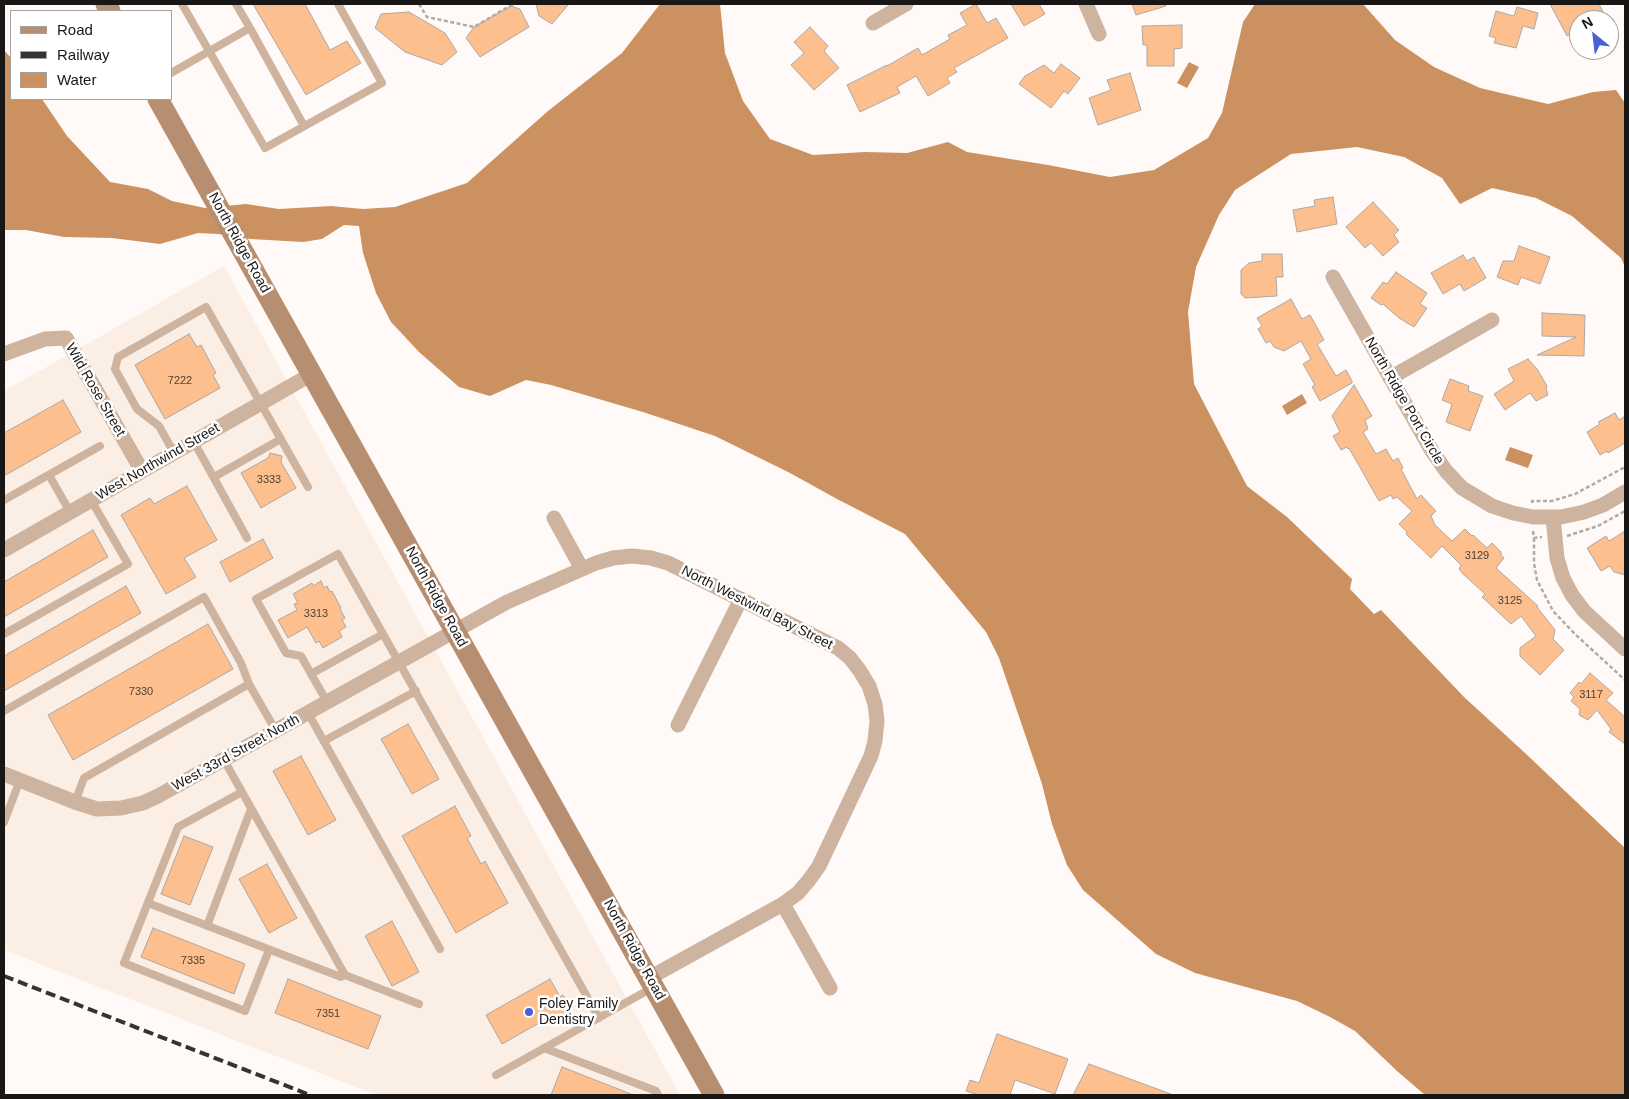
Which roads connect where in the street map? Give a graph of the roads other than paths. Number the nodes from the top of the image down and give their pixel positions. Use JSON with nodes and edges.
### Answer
{"nodes":[{"id":1,"x":182,"y":4,"type":"edge"},
{"id":2,"x":236,"y":4,"type":"edge"},
{"id":3,"x":338,"y":4,"type":"edge"},
{"id":4,"x":906,"y":4,"type":"edge"},
{"id":5,"x":1086,"y":4,"type":"edge"},
{"id":6,"x":873,"y":23,"type":"dead end"},
{"id":7,"x":250,"y":28,"type":"junction"},
{"id":8,"x":1100,"y":34,"type":"dead end"},
{"id":9,"x":210,"y":51,"type":"junction"},
{"id":10,"x":172,"y":72,"type":"edge"},
{"id":11,"x":159,"y":100,"type":"edge"},
{"id":12,"x":304,"y":126,"type":"junction"},
{"id":13,"x":1333,"y":277,"type":"dead end"},
{"id":14,"x":1492,"y":320,"type":"dead end"},
{"id":15,"x":4,"y":354,"type":"edge"},
{"id":16,"x":312,"y":374,"type":"junction"},
{"id":17,"x":1390,"y":378,"type":"junction"},
{"id":18,"x":261,"y":404,"type":"junction"},
{"id":19,"x":281,"y":439,"type":"junction"},
{"id":20,"x":194,"y":442,"type":"junction"},
{"id":21,"x":100,"y":446,"type":"dead end"},
{"id":22,"x":174,"y":453,"type":"junction"},
{"id":23,"x":142,"y":471,"type":"junction"},
{"id":24,"x":49,"y":475,"type":"junction"},
{"id":25,"x":214,"y":477,"type":"junction"},
{"id":26,"x":308,"y":487,"type":"dead end"},
{"id":27,"x":1625,"y":492,"type":"edge"},
{"id":28,"x":4,"y":500,"type":"edge"},
{"id":29,"x":91,"y":500,"type":"junction"},
{"id":30,"x":70,"y":512,"type":"junction"},
{"id":31,"x":1553,"y":517,"type":"junction"},
{"id":32,"x":554,"y":518,"type":"dead end"},
{"id":33,"x":247,"y":538,"type":"dead end"},
{"id":34,"x":4,"y":550,"type":"edge"},
{"id":35,"x":582,"y":569,"type":"junction"},
{"id":36,"x":741,"y":599,"type":"junction"},
{"id":37,"x":455,"y":631,"type":"junction"},
{"id":38,"x":4,"y":634,"type":"edge"},
{"id":39,"x":383,"y":634,"type":"junction"},
{"id":40,"x":1625,"y":649,"type":"edge"},
{"id":41,"x":399,"y":662,"type":"junction"},
{"id":42,"x":311,"y":674,"type":"junction"},
{"id":43,"x":249,"y":684,"type":"junction"},
{"id":44,"x":416,"y":691,"type":"junction"},
{"id":45,"x":327,"y":702,"type":"junction"},
{"id":46,"x":4,"y":711,"type":"edge"},
{"id":47,"x":308,"y":713,"type":"junction"},
{"id":48,"x":678,"y":725,"type":"dead end"},
{"id":49,"x":276,"y":731,"type":"junction"},
{"id":50,"x":324,"y":742,"type":"junction"},
{"id":51,"x":224,"y":760,"type":"junction"},
{"id":52,"x":4,"y":774,"type":"edge"},
{"id":53,"x":20,"y":780,"type":"junction"},
{"id":54,"x":242,"y":792,"type":"junction"},
{"id":55,"x":75,"y":802,"type":"junction"},
{"id":56,"x":251,"y":809,"type":"junction"},
{"id":57,"x":4,"y":818,"type":"edge"},
{"id":58,"x":148,"y":903,"type":"junction"},
{"id":59,"x":782,"y":904,"type":"junction"},
{"id":60,"x":207,"y":926,"type":"junction"},
{"id":61,"x":440,"y":948,"type":"dead end"},
{"id":62,"x":269,"y":950,"type":"junction"},
{"id":63,"x":345,"y":975,"type":"junction"},
{"id":64,"x":652,"y":982,"type":"junction"},
{"id":65,"x":830,"y":988,"type":"dead end"},
{"id":66,"x":419,"y":1004,"type":"dead end"},
{"id":67,"x":599,"y":1018,"type":"junction"},
{"id":68,"x":544,"y":1048,"type":"junction"},
{"id":69,"x":496,"y":1075,"type":"dead end"},
{"id":70,"x":658,"y":1095,"type":"edge"},
{"id":71,"x":714,"y":1095,"type":"edge"}],
"edges":[{"from":1,"to":9,"type":"lane"},
{"from":2,"to":7,"type":"lane"},
{"from":3,"to":12,"type":"lane"},
{"from":4,"to":6,"type":"street"},
{"from":5,"to":8,"type":"street"},
{"from":7,"to":9,"type":"lane"},
{"from":7,"to":12,"type":"lane"},
{"from":9,"to":10,"type":"lane"},
{"from":9,"to":12,"type":"lane"},
{"from":11,"to":16,"type":"main road","name":"North Ridge Road"},
{"from":13,"to":17,"type":"street","name":"North Ridge Port Circle"},
{"from":14,"to":17,"type":"street"},
{"from":15,"to":23,"type":"street","name":"Wild Rose Street"},
{"from":16,"to":18,"type":"street","name":"West Northwind Street"},
{"from":16,"to":37,"type":"main road","name":"North Ridge Road"},
{"from":17,"to":31,"type":"street","name":"North Ridge Port Circle"},
{"from":18,"to":19,"type":"lane"},
{"from":18,"to":20,"type":"street","name":"West Northwind Street"},
{"from":18,"to":22,"type":"lane"},
{"from":19,"to":25,"type":"lane"},
{"from":19,"to":26,"type":"lane"},
{"from":20,"to":22,"type":"street","name":"West Northwind Street"},
{"from":20,"to":25,"type":"lane"},
{"from":21,"to":24,"type":"lane"},
{"from":22,"to":23,"type":"street","name":"West Northwind Street"},
{"from":23,"to":29,"type":"street","name":"West Northwind Street"},
{"from":24,"to":28,"type":"lane"},
{"from":24,"to":30,"type":"lane"},
{"from":25,"to":33,"type":"lane"},
{"from":27,"to":31,"type":"street","name":"North Ridge Port Circle"},
{"from":29,"to":30,"type":"street","name":"West Northwind Street"},
{"from":29,"to":38,"type":"lane"},
{"from":30,"to":34,"type":"street","name":"West Northwind Street"},
{"from":31,"to":40,"type":"street"},
{"from":32,"to":35,"type":"street"},
{"from":35,"to":36,"type":"street","name":"North Westwind Bay Street"},
{"from":35,"to":37,"type":"street","name":"North Westwind Bay Street"},
{"from":36,"to":48,"type":"street"},
{"from":36,"to":59,"type":"street","name":"North Westwind Bay Street"},
{"from":37,"to":41,"type":"street","name":"West 33rd Street North"},
{"from":37,"to":64,"type":"main road","name":"North Ridge Road"},
{"from":39,"to":41,"type":"lane"},
{"from":39,"to":42,"type":"lane"},
{"from":39,"to":42,"type":"lane"},
{"from":41,"to":44,"type":"lane"},
{"from":41,"to":45,"type":"street","name":"West 33rd Street North"},
{"from":42,"to":45,"type":"lane"},
{"from":43,"to":46,"type":"lane"},
{"from":43,"to":49,"type":"lane"},
{"from":43,"to":55,"type":"lane"},
{"from":44,"to":50,"type":"lane"},
{"from":44,"to":67,"type":"lane"},
{"from":45,"to":47,"type":"street","name":"West 33rd Street North"},
{"from":47,"to":49,"type":"street","name":"West 33rd Street North"},
{"from":47,"to":50,"type":"lane"},
{"from":49,"to":51,"type":"street","name":"West 33rd Street North"},
{"from":50,"to":61,"type":"lane"},
{"from":51,"to":54,"type":"lane"},
{"from":51,"to":55,"type":"street","name":"West 33rd Street North"},
{"from":52,"to":53,"type":"street","name":"West 33rd Street North"},
{"from":53,"to":55,"type":"street","name":"West 33rd Street North"},
{"from":53,"to":57,"type":"lane"},
{"from":54,"to":56,"type":"lane"},
{"from":54,"to":58,"type":"lane"},
{"from":56,"to":60,"type":"lane"},
{"from":56,"to":63,"type":"lane"},
{"from":58,"to":60,"type":"lane"},
{"from":58,"to":62,"type":"lane"},
{"from":59,"to":64,"type":"street","name":"North Westwind Bay Street"},
{"from":59,"to":65,"type":"street"},
{"from":60,"to":62,"type":"lane"},
{"from":62,"to":63,"type":"lane"},
{"from":63,"to":66,"type":"lane"},
{"from":64,"to":67,"type":"lane"},
{"from":64,"to":71,"type":"main road","name":"North Ridge Road"},
{"from":67,"to":68,"type":"lane"},
{"from":68,"to":69,"type":"lane"},
{"from":68,"to":70,"type":"lane"}]}
